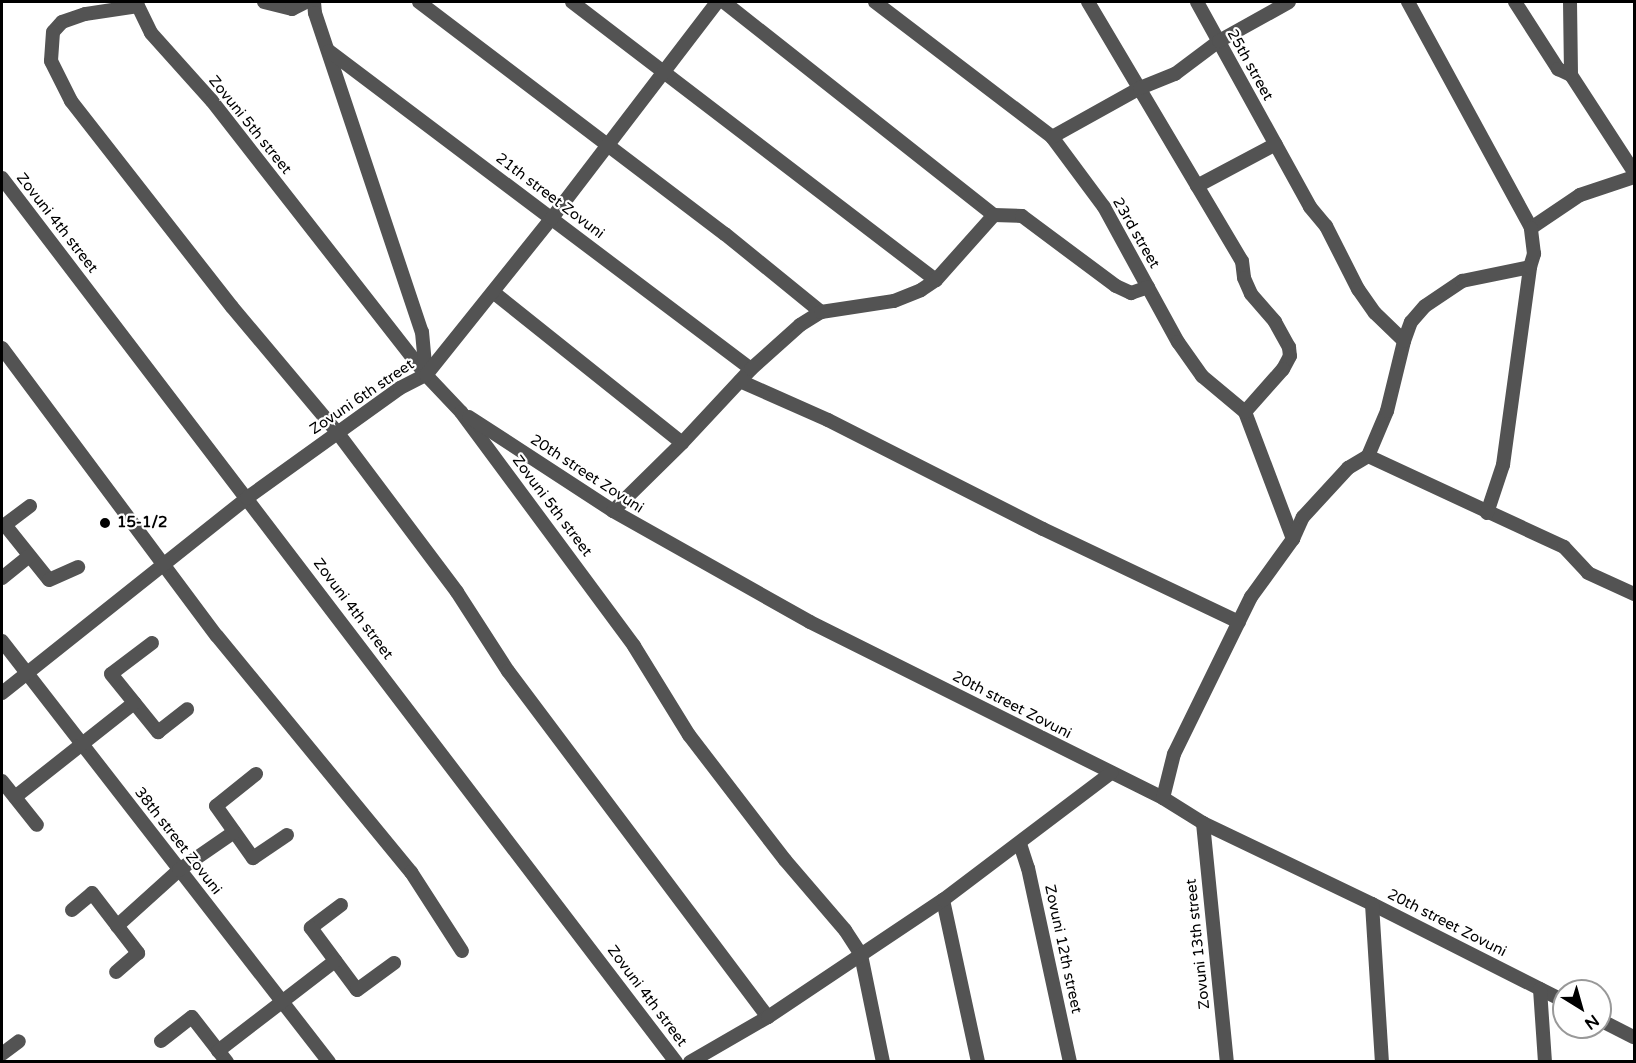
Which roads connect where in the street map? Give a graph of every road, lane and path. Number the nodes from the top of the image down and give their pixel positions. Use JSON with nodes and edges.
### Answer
{"nodes":[{"id":1,"x":264,"y":2,"type":"edge"},
{"id":2,"x":306,"y":2,"type":"edge"},
{"id":3,"x":314,"y":2,"type":"edge"},
{"id":4,"x":419,"y":2,"type":"edge"},
{"id":5,"x":572,"y":2,"type":"edge"},
{"id":6,"x":717,"y":2,"type":"edge"},
{"id":7,"x":724,"y":2,"type":"edge"},
{"id":8,"x":875,"y":2,"type":"edge"},
{"id":9,"x":1088,"y":2,"type":"edge"},
{"id":10,"x":1197,"y":2,"type":"edge"},
{"id":11,"x":1289,"y":2,"type":"edge"},
{"id":12,"x":1408,"y":2,"type":"edge"},
{"id":13,"x":1515,"y":2,"type":"edge"},
{"id":14,"x":1570,"y":2,"type":"edge"},
{"id":15,"x":137,"y":4,"type":"edge"},
{"id":16,"x":1219,"y":41,"type":"junction"},
{"id":17,"x":329,"y":51,"type":"junction"},
{"id":18,"x":664,"y":70,"type":"junction"},
{"id":19,"x":1571,"y":75,"type":"junction"},
{"id":20,"x":1140,"y":88,"type":"junction"},
{"id":21,"x":1053,"y":137,"type":"junction"},
{"id":22,"x":608,"y":144,"type":"junction"},
{"id":23,"x":1276,"y":144,"type":"junction"},
{"id":24,"x":1635,"y":172,"type":"edge"},
{"id":25,"x":1635,"y":177,"type":"edge"},
{"id":26,"x":2,"y":178,"type":"edge"},
{"id":27,"x":1197,"y":186,"type":"junction"},
{"id":28,"x":994,"y":215,"type":"junction"},
{"id":29,"x":552,"y":218,"type":"junction"},
{"id":30,"x":1532,"y":228,"type":"junction"},
{"id":31,"x":1530,"y":267,"type":"junction"},
{"id":32,"x":936,"y":280,"type":"junction"},
{"id":33,"x":1148,"y":287,"type":"junction"},
{"id":34,"x":493,"y":292,"type":"junction"},
{"id":35,"x":820,"y":312,"type":"junction"},
{"id":36,"x":1404,"y":341,"type":"junction"},
{"id":37,"x":2,"y":348,"type":"edge"},
{"id":38,"x":751,"y":369,"type":"junction"},
{"id":39,"x":426,"y":375,"type":"junction"},
{"id":40,"x":740,"y":381,"type":"junction"},
{"id":41,"x":461,"y":412,"type":"junction"},
{"id":42,"x":1245,"y":412,"type":"junction"},
{"id":43,"x":337,"y":432,"type":"junction"},
{"id":44,"x":682,"y":443,"type":"junction"},
{"id":45,"x":1368,"y":456,"type":"junction"},
{"id":46,"x":248,"y":498,"type":"junction"},
{"id":47,"x":30,"y":506,"type":"dead end"},
{"id":48,"x":613,"y":511,"type":"junction"},
{"id":49,"x":1487,"y":513,"type":"junction"},
{"id":50,"x":1293,"y":539,"type":"junction"},
{"id":51,"x":29,"y":556,"type":"junction"},
{"id":52,"x":163,"y":566,"type":"junction"},
{"id":53,"x":78,"y":567,"type":"dead end"},
{"id":54,"x":2,"y":578,"type":"edge"},
{"id":55,"x":1635,"y":594,"type":"edge"},
{"id":56,"x":1239,"y":622,"type":"junction"},
{"id":57,"x":2,"y":641,"type":"edge"},
{"id":58,"x":152,"y":643,"type":"dead end"},
{"id":59,"x":27,"y":673,"type":"junction"},
{"id":60,"x":2,"y":693,"type":"edge"},
{"id":61,"x":134,"y":703,"type":"junction"},
{"id":62,"x":187,"y":709,"type":"dead end"},
{"id":63,"x":80,"y":745,"type":"junction"},
{"id":64,"x":1111,"y":773,"type":"junction"},
{"id":65,"x":256,"y":774,"type":"dead end"},
{"id":66,"x":2,"y":781,"type":"edge"},
{"id":67,"x":15,"y":797,"type":"junction"},
{"id":68,"x":1163,"y":798,"type":"junction"},
{"id":69,"x":1203,"y":823,"type":"junction"},
{"id":70,"x":37,"y":825,"type":"dead end"},
{"id":71,"x":234,"y":832,"type":"junction"},
{"id":72,"x":287,"y":835,"type":"dead end"},
{"id":73,"x":1020,"y":844,"type":"junction"},
{"id":74,"x":179,"y":870,"type":"junction"},
{"id":75,"x":944,"y":900,"type":"junction"},
{"id":76,"x":1372,"y":904,"type":"junction"},
{"id":77,"x":341,"y":905,"type":"dead end"},
{"id":78,"x":72,"y":910,"type":"dead end"},
{"id":79,"x":117,"y":926,"type":"junction"},
{"id":80,"x":462,"y":951,"type":"dead end"},
{"id":81,"x":861,"y":955,"type":"junction"},
{"id":82,"x":335,"y":961,"type":"junction"},
{"id":83,"x":394,"y":963,"type":"dead end"},
{"id":84,"x":116,"y":972,"type":"dead end"},
{"id":85,"x":1540,"y":990,"type":"junction"},
{"id":86,"x":1552,"y":996,"type":"edge"},
{"id":87,"x":282,"y":1002,"type":"junction"},
{"id":88,"x":768,"y":1017,"type":"junction"},
{"id":89,"x":1612,"y":1026,"type":"edge"},
{"id":90,"x":1635,"y":1037,"type":"edge"},
{"id":91,"x":19,"y":1041,"type":"dead end"},
{"id":92,"x":161,"y":1041,"type":"dead end"},
{"id":93,"x":2,"y":1054,"type":"edge"},
{"id":94,"x":223,"y":1056,"type":"edge"},
{"id":95,"x":329,"y":1062,"type":"edge"},
{"id":96,"x":676,"y":1062,"type":"edge"},
{"id":97,"x":690,"y":1062,"type":"edge"},
{"id":98,"x":883,"y":1062,"type":"edge"},
{"id":99,"x":978,"y":1062,"type":"edge"},
{"id":100,"x":1070,"y":1062,"type":"edge"},
{"id":101,"x":1227,"y":1062,"type":"edge"},
{"id":102,"x":1382,"y":1062,"type":"edge"},
{"id":103,"x":1545,"y":1062,"type":"edge"}],
"edges":[{"from":1,"to":2,"type":"street"},
{"from":3,"to":17,"type":"street"},
{"from":4,"to":22,"type":"street"},
{"from":5,"to":18,"type":"street"},
{"from":6,"to":18,"type":"street","name":"Zovuni 6th street"},
{"from":7,"to":28,"type":"street"},
{"from":8,"to":21,"type":"street","name":"23rd street"},
{"from":9,"to":20,"type":"street"},
{"from":10,"to":16,"type":"street","name":"25th street"},
{"from":11,"to":16,"type":"street"},
{"from":12,"to":30,"type":"street"},
{"from":13,"to":19,"type":"street"},
{"from":14,"to":19,"type":"street"},
{"from":15,"to":39,"type":"street","name":"Zovuni 5th street"},
{"from":15,"to":43,"type":"street"},
{"from":16,"to":20,"type":"street"},
{"from":16,"to":23,"type":"street","name":"25th street"},
{"from":17,"to":29,"type":"street","name":"21th street Zovuni"},
{"from":17,"to":39,"type":"street"},
{"from":18,"to":22,"type":"street","name":"Zovuni 6th street"},
{"from":18,"to":32,"type":"street"},
{"from":19,"to":24,"type":"street"},
{"from":20,"to":21,"type":"street"},
{"from":20,"to":27,"type":"street"},
{"from":21,"to":33,"type":"street","name":"23rd street"},
{"from":22,"to":29,"type":"street","name":"Zovuni 6th street"},
{"from":22,"to":35,"type":"street"},
{"from":23,"to":27,"type":"street"},
{"from":23,"to":36,"type":"street","name":"25th street"},
{"from":25,"to":30,"type":"street"},
{"from":26,"to":46,"type":"street","name":"Zovuni 4th street"},
{"from":27,"to":42,"type":"street"},
{"from":28,"to":32,"type":"street"},
{"from":28,"to":33,"type":"street"},
{"from":29,"to":34,"type":"street","name":"Zovuni 6th street"},
{"from":29,"to":38,"type":"street","name":"21th street Zovuni"},
{"from":30,"to":31,"type":"street"},
{"from":31,"to":36,"type":"street"},
{"from":31,"to":49,"type":"street"},
{"from":32,"to":35,"type":"street"},
{"from":33,"to":42,"type":"street","name":"23rd street"},
{"from":34,"to":39,"type":"street","name":"Zovuni 6th street"},
{"from":34,"to":44,"type":"street"},
{"from":35,"to":38,"type":"street"},
{"from":36,"to":45,"type":"street"},
{"from":37,"to":52,"type":"street"},
{"from":38,"to":40,"type":"street"},
{"from":39,"to":41,"type":"street","name":"Zovuni 5th street"},
{"from":39,"to":43,"type":"street","name":"Zovuni 6th street"},
{"from":40,"to":44,"type":"street"},
{"from":40,"to":56,"type":"street"},
{"from":41,"to":48,"type":"street","name":"20th street Zovuni"},
{"from":41,"to":81,"type":"street","name":"Zovuni 5th street"},
{"from":42,"to":50,"type":"street","name":"23rd street"},
{"from":43,"to":46,"type":"street","name":"Zovuni 6th street"},
{"from":43,"to":88,"type":"street"},
{"from":44,"to":48,"type":"street"},
{"from":45,"to":49,"type":"street"},
{"from":45,"to":50,"type":"street"},
{"from":46,"to":52,"type":"street","name":"Zovuni 6th street"},
{"from":46,"to":96,"type":"street","name":"Zovuni 4th street"},
{"from":47,"to":51,"type":"street"},
{"from":48,"to":64,"type":"street","name":"20th street Zovuni"},
{"from":49,"to":55,"type":"street"},
{"from":50,"to":56,"type":"street"},
{"from":51,"to":53,"type":"street"},
{"from":51,"to":54,"type":"street"},
{"from":52,"to":59,"type":"street","name":"Zovuni 6th street"},
{"from":52,"to":80,"type":"street"},
{"from":56,"to":68,"type":"street"},
{"from":57,"to":59,"type":"street","name":"38th street Zovuni"},
{"from":58,"to":61,"type":"street"},
{"from":59,"to":60,"type":"street","name":"Zovuni 6th street"},
{"from":59,"to":63,"type":"street","name":"38th street Zovuni"},
{"from":61,"to":62,"type":"street"},
{"from":61,"to":63,"type":"street"},
{"from":63,"to":67,"type":"street"},
{"from":63,"to":74,"type":"street","name":"38th street Zovuni"},
{"from":64,"to":68,"type":"street","name":"20th street Zovuni"},
{"from":64,"to":73,"type":"street"},
{"from":65,"to":71,"type":"street"},
{"from":66,"to":67,"type":"street"},
{"from":67,"to":70,"type":"street"},
{"from":68,"to":69,"type":"street","name":"20th street Zovuni"},
{"from":69,"to":76,"type":"street","name":"20th street Zovuni"},
{"from":69,"to":101,"type":"street","name":"Zovuni 13th street"},
{"from":71,"to":72,"type":"street"},
{"from":71,"to":74,"type":"street"},
{"from":73,"to":75,"type":"street"},
{"from":73,"to":100,"type":"street","name":"Zovuni 12th street"},
{"from":74,"to":79,"type":"street"},
{"from":74,"to":87,"type":"street","name":"38th street Zovuni"},
{"from":75,"to":81,"type":"street"},
{"from":75,"to":99,"type":"street"},
{"from":76,"to":85,"type":"street","name":"20th street Zovuni"},
{"from":76,"to":102,"type":"street"},
{"from":77,"to":82,"type":"street"},
{"from":78,"to":79,"type":"street"},
{"from":79,"to":84,"type":"street"},
{"from":81,"to":88,"type":"street"},
{"from":81,"to":98,"type":"street","name":"Zovuni 5th street"},
{"from":82,"to":83,"type":"street"},
{"from":82,"to":87,"type":"street"},
{"from":85,"to":86,"type":"street","name":"20th street Zovuni"},
{"from":85,"to":103,"type":"street"},
{"from":87,"to":94,"type":"street"},
{"from":87,"to":95,"type":"street","name":"38th street Zovuni"},
{"from":88,"to":97,"type":"street"},
{"from":89,"to":90,"type":"street"},
{"from":91,"to":93,"type":"street"},
{"from":92,"to":94,"type":"street"}]}
